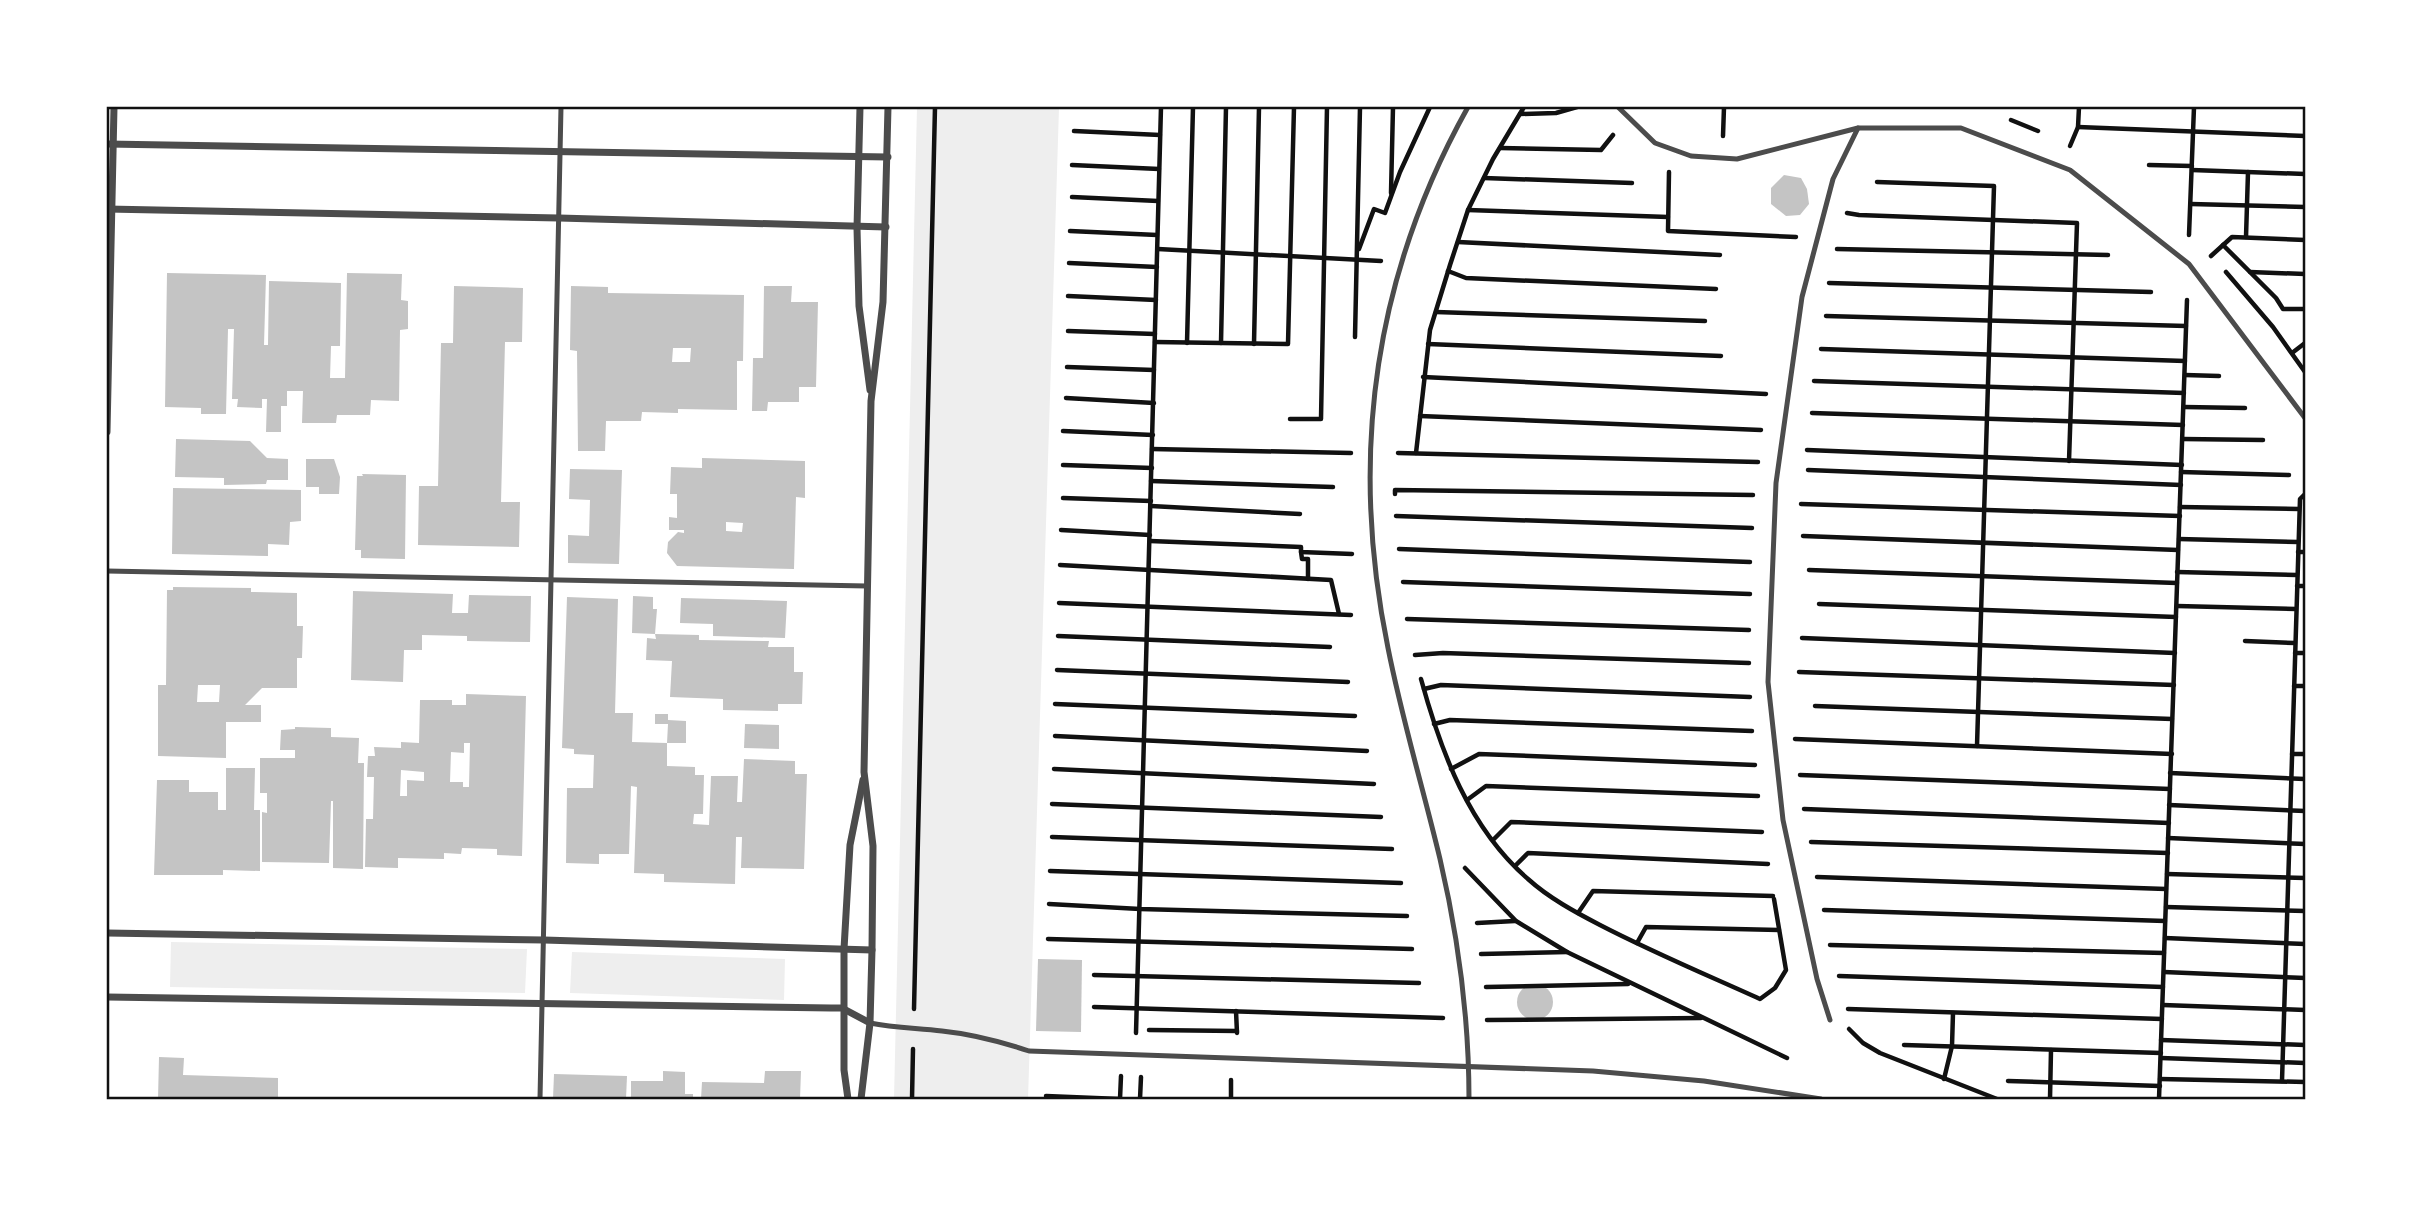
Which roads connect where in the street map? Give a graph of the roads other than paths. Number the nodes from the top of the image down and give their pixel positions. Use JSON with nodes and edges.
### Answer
{"nodes":[{"id":1,"x":114,"y":107,"type":"edge"},
{"id":2,"x":561,"y":107,"type":"edge"},
{"id":3,"x":860,"y":107,"type":"edge"},
{"id":4,"x":888,"y":107,"type":"edge"},
{"id":5,"x":1468,"y":107,"type":"edge"},
{"id":6,"x":1618,"y":107,"type":"edge"},
{"id":7,"x":1858,"y":128,"type":"junction"},
{"id":8,"x":110,"y":144,"type":"edge"},
{"id":9,"x":560,"y":152,"type":"junction"},
{"id":10,"x":858,"y":156,"type":"junction"},
{"id":11,"x":888,"y":157,"type":"junction"},
{"id":12,"x":110,"y":209,"type":"edge"},
{"id":13,"x":559,"y":218,"type":"junction"},
{"id":14,"x":857,"y":228,"type":"junction"},
{"id":15,"x":886,"y":228,"type":"junction"},
{"id":16,"x":871,"y":401,"type":"junction"},
{"id":17,"x":2305,"y":418,"type":"edge"},
{"id":18,"x":107,"y":432,"type":"edge"},
{"id":19,"x":107,"y":571,"type":"edge"},
{"id":20,"x":550,"y":580,"type":"junction"},
{"id":21,"x":867,"y":586,"type":"junction"},
{"id":22,"x":864,"y":772,"type":"junction"},
{"id":23,"x":107,"y":933,"type":"edge"},
{"id":24,"x":544,"y":940,"type":"junction"},
{"id":25,"x":844,"y":949,"type":"junction"},
{"id":26,"x":872,"y":950,"type":"junction"},
{"id":27,"x":107,"y":997,"type":"edge"},
{"id":28,"x":541,"y":1004,"type":"junction"},
{"id":29,"x":842,"y":1008,"type":"junction"},
{"id":30,"x":1830,"y":1020,"type":"dead end"},
{"id":31,"x":870,"y":1023,"type":"junction"},
{"id":32,"x":1469,"y":1066,"type":"junction"},
{"id":33,"x":540,"y":1099,"type":"edge"},
{"id":34,"x":848,"y":1099,"type":"edge"},
{"id":35,"x":861,"y":1099,"type":"edge"},
{"id":36,"x":1469,"y":1099,"type":"edge"},
{"id":37,"x":1821,"y":1099,"type":"edge"}],
"edges":[{"from":1,"to":8,"type":"street"},
{"from":2,"to":9,"type":"lane"},
{"from":3,"to":10,"type":"street"},
{"from":4,"to":11,"type":"street"},
{"from":5,"to":32,"type":"lane"},
{"from":6,"to":7,"type":"lane"},
{"from":7,"to":17,"type":"lane"},
{"from":7,"to":30,"type":"lane"},
{"from":8,"to":9,"type":"street"},
{"from":8,"to":12,"type":"street"},
{"from":9,"to":10,"type":"street"},
{"from":9,"to":13,"type":"lane"},
{"from":10,"to":11,"type":"street"},
{"from":10,"to":14,"type":"street"},
{"from":11,"to":15,"type":"street"},
{"from":12,"to":13,"type":"street"},
{"from":12,"to":18,"type":"street"},
{"from":13,"to":14,"type":"street"},
{"from":13,"to":20,"type":"lane"},
{"from":14,"to":15,"type":"street"},
{"from":14,"to":16,"type":"street"},
{"from":15,"to":16,"type":"street"},
{"from":16,"to":21,"type":"street"},
{"from":19,"to":20,"type":"lane"},
{"from":20,"to":21,"type":"lane"},
{"from":20,"to":24,"type":"lane"},
{"from":21,"to":22,"type":"street"},
{"from":22,"to":25,"type":"street"},
{"from":22,"to":26,"type":"street"},
{"from":23,"to":24,"type":"street"},
{"from":24,"to":25,"type":"street"},
{"from":24,"to":28,"type":"lane"},
{"from":25,"to":26,"type":"street"},
{"from":25,"to":29,"type":"street"},
{"from":26,"to":31,"type":"street"},
{"from":27,"to":28,"type":"street"},
{"from":28,"to":29,"type":"street"},
{"from":28,"to":33,"type":"lane"},
{"from":29,"to":31,"type":"street"},
{"from":29,"to":34,"type":"street"},
{"from":31,"to":32,"type":"lane"},
{"from":31,"to":35,"type":"street"},
{"from":32,"to":36,"type":"lane"},
{"from":32,"to":37,"type":"lane"}]}
